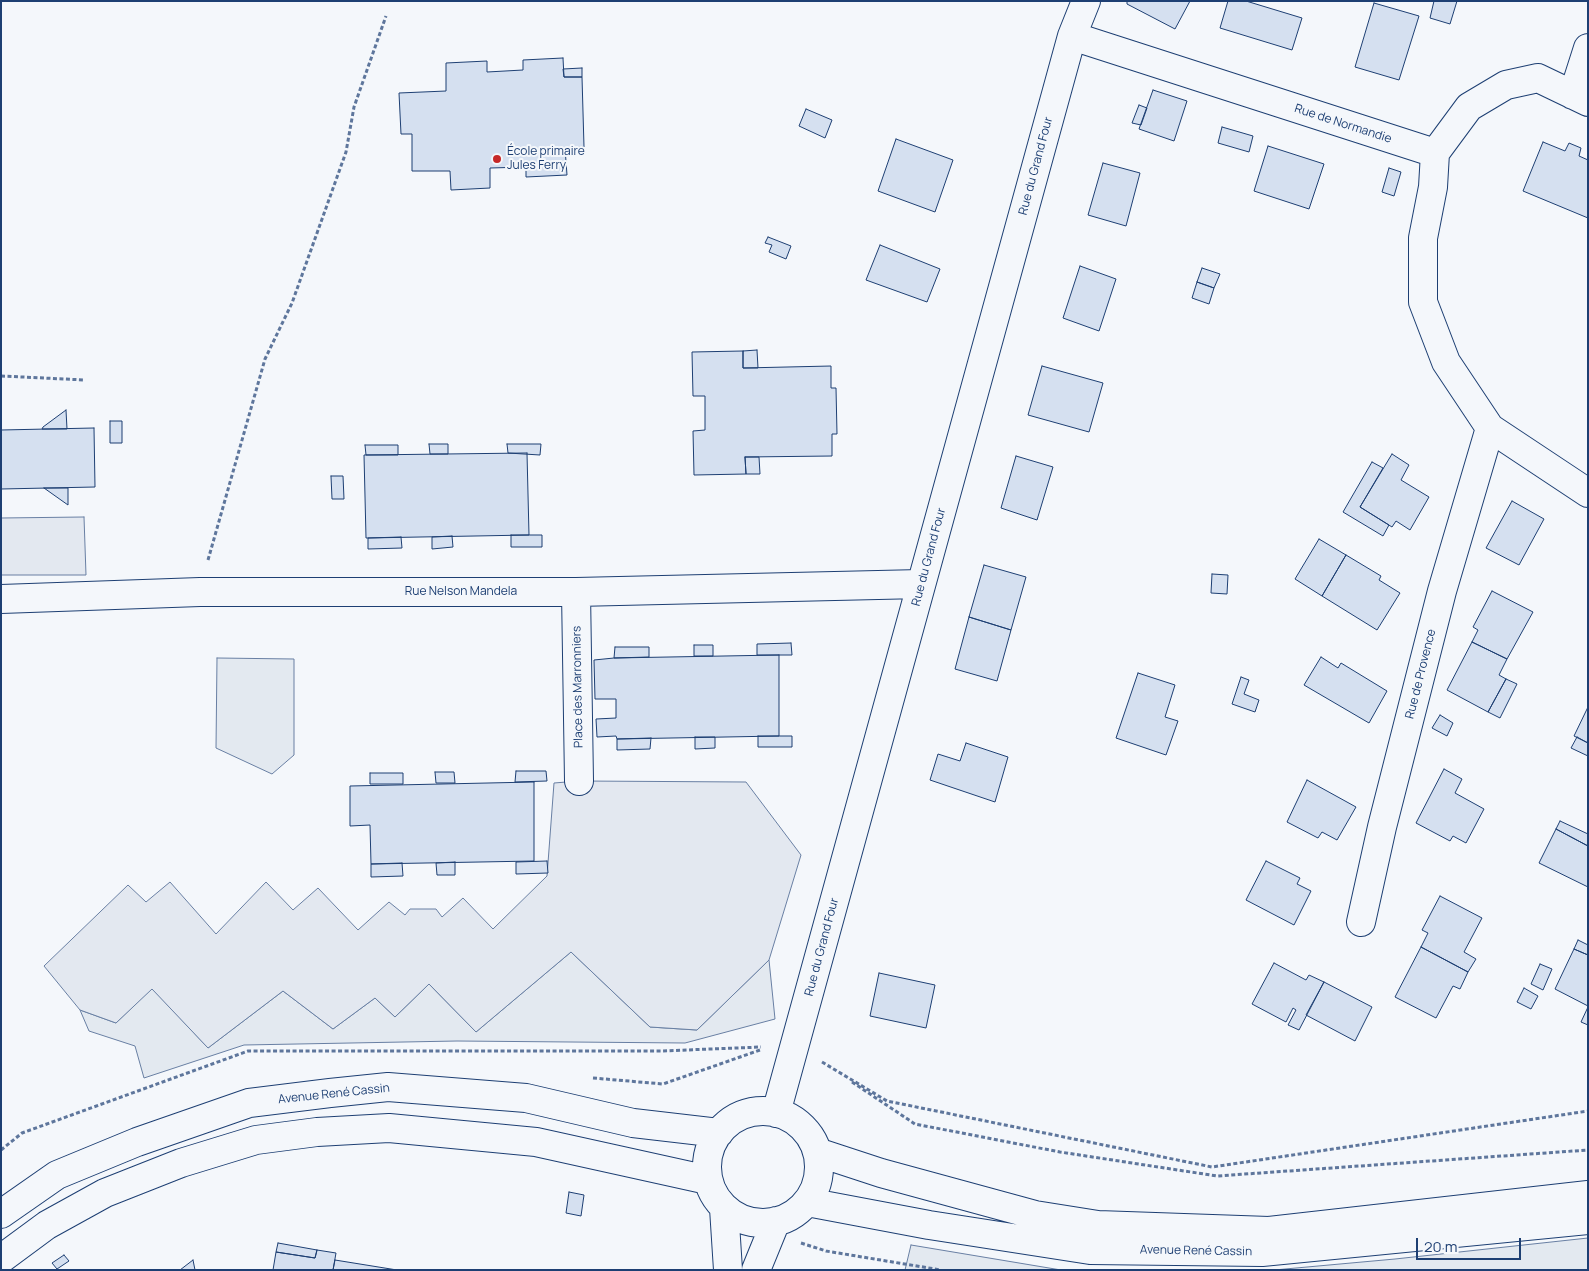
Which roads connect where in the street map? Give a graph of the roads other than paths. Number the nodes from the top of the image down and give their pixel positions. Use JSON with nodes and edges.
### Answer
{"nodes":[{"id":1,"x":1086,"y":1,"type":"edge"},
{"id":2,"x":1072,"y":36,"type":"junction"},
{"id":3,"x":1588,"y":48,"type":"edge"},
{"id":4,"x":1580,"y":99,"type":"edge"},
{"id":5,"x":1435,"y":153,"type":"junction"},
{"id":6,"x":1490,"y":428,"type":"junction"},
{"id":7,"x":1588,"y":493,"type":"edge"},
{"id":8,"x":921,"y":584,"type":"junction"},
{"id":9,"x":576,"y":592,"type":"junction"},
{"id":10,"x":1,"y":599,"type":"edge"},
{"id":11,"x":580,"y":782,"type":"dead end"},
{"id":12,"x":1360,"y":922,"type":"dead end"},
{"id":13,"x":776,"y":1113,"type":"junction"},
{"id":14,"x":718,"y":1133,"type":"junction"},
{"id":15,"x":817,"y":1152,"type":"junction"},
{"id":16,"x":708,"y":1180,"type":"junction"},
{"id":17,"x":1588,"y":1195,"type":"edge"},
{"id":18,"x":807,"y":1202,"type":"junction"},
{"id":19,"x":724,"y":1208,"type":"junction"},
{"id":20,"x":1,"y":1214,"type":"edge"},
{"id":21,"x":1588,"y":1220,"type":"edge"},
{"id":22,"x":776,"y":1221,"type":"junction"},
{"id":23,"x":1,"y":1259,"type":"edge"},
{"id":24,"x":728,"y":1270,"type":"edge"},
{"id":25,"x":756,"y":1270,"type":"edge"}],
"edges":[{"from":1,"to":2,"type":"street","name":"Rue du Grand Four"},
{"from":2,"to":5,"type":"street","name":"Rue de Normandie"},
{"from":2,"to":8,"type":"street","name":"Rue du Grand Four"},
{"from":3,"to":4,"type":"street"},
{"from":4,"to":5,"type":"street"},
{"from":5,"to":6,"type":"street"},
{"from":6,"to":7,"type":"street"},
{"from":6,"to":12,"type":"street","name":"Rue de Provence"},
{"from":8,"to":9,"type":"street","name":"Rue Nelson Mandela"},
{"from":8,"to":13,"type":"street","name":"Rue du Grand Four"},
{"from":9,"to":10,"type":"street","name":"Rue Nelson Mandela"},
{"from":9,"to":11,"type":"street","name":"Place des Marronniers"},
{"from":13,"to":14,"type":"street"},
{"from":13,"to":15,"type":"street"},
{"from":14,"to":16,"type":"street"},
{"from":14,"to":20,"type":"street","name":"Avenue René Cassin"},
{"from":15,"to":17,"type":"street","name":"Avenue René Cassin"},
{"from":15,"to":18,"type":"street"},
{"from":16,"to":19,"type":"street"},
{"from":16,"to":23,"type":"street"},
{"from":18,"to":21,"type":"street","name":"Avenue René Cassin"},
{"from":18,"to":22,"type":"street"},
{"from":19,"to":22,"type":"street"},
{"from":19,"to":24,"type":"street"},
{"from":22,"to":25,"type":"street"}]}
